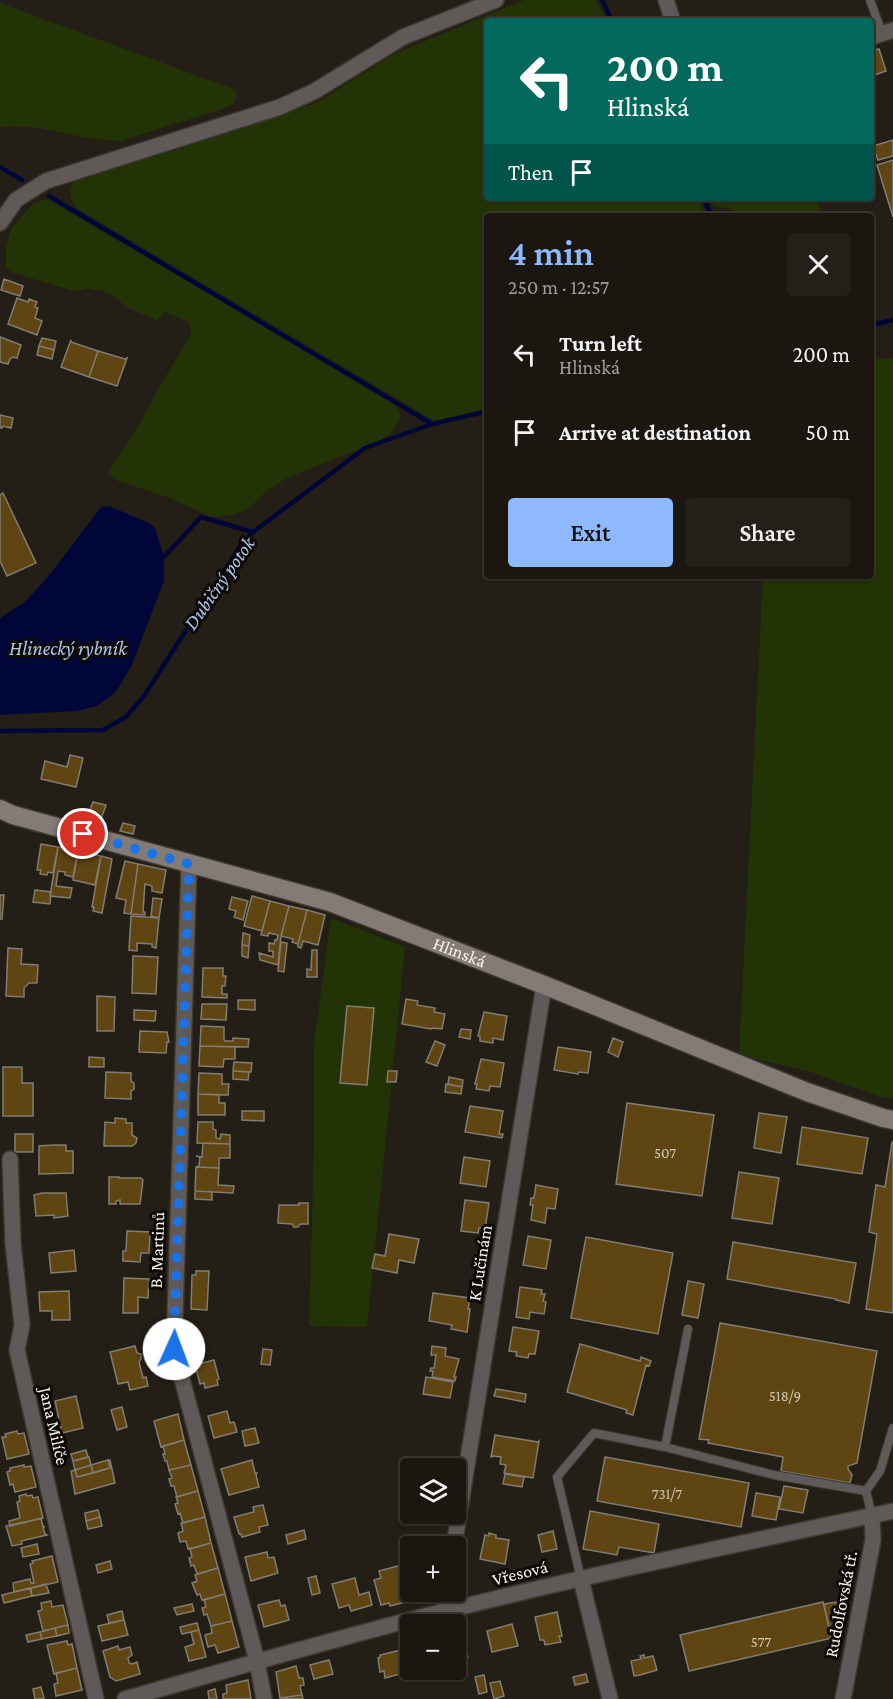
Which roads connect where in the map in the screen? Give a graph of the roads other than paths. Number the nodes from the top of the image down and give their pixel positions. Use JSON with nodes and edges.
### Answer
{"nodes":[{"id":1,"x":496,"y":0,"type":"edge"},
{"id":2,"x":666,"y":0,"type":"edge"},
{"id":3,"x":870,"y":0,"type":"edge"},
{"id":4,"x":672,"y":18,"type":"edge"},
{"id":5,"x":882,"y":33,"type":"edge"},
{"id":6,"x":0,"y":223,"type":"edge"},
{"id":7,"x":7,"y":812,"type":"edge"},
{"id":8,"x":189,"y":864,"type":"junction"},
{"id":9,"x":544,"y":986,"type":"junction"},
{"id":10,"x":893,"y":1120,"type":"edge"},
{"id":11,"x":10,"y":1159,"type":"dead end"},
{"id":12,"x":688,"y":1329,"type":"dead end"},
{"id":13,"x":893,"y":1428,"type":"edge"},
{"id":14,"x":665,"y":1447,"type":"junction"},
{"id":15,"x":866,"y":1491,"type":"junction"},
{"id":16,"x":893,"y":1511,"type":"edge"},
{"id":17,"x":872,"y":1516,"type":"junction"},
{"id":18,"x":456,"y":1536,"type":"edge"},
{"id":19,"x":581,"y":1579,"type":"junction"},
{"id":20,"x":446,"y":1602,"type":"edge"},
{"id":21,"x":444,"y":1612,"type":"junction"},
{"id":22,"x":257,"y":1661,"type":"junction"},
{"id":23,"x":96,"y":1699,"type":"edge"},
{"id":24,"x":125,"y":1699,"type":"edge"},
{"id":25,"x":264,"y":1699,"type":"edge"},
{"id":26,"x":610,"y":1699,"type":"edge"},
{"id":27,"x":843,"y":1699,"type":"edge"}],
"edges":[{"from":1,"to":6,"type":"street"},
{"from":2,"to":4,"type":"street"},
{"from":3,"to":5,"type":"lane"},
{"from":7,"to":8,"type":"street","name":"Hlinská"},
{"from":8,"to":9,"type":"street","name":"Hlinská"},
{"from":8,"to":22,"type":"street","name":"B. Martinů"},
{"from":9,"to":10,"type":"street","name":"Hlinská"},
{"from":9,"to":18,"type":"street","name":"K Lučinám"},
{"from":11,"to":23,"type":"street","name":"Jana Milíče"},
{"from":12,"to":14,"type":"lane"},
{"from":13,"to":15,"type":"lane"},
{"from":14,"to":15,"type":"lane"},
{"from":14,"to":19,"type":"lane"},
{"from":15,"to":17,"type":"lane"},
{"from":16,"to":17,"type":"street","name":"Vřesová"},
{"from":17,"to":19,"type":"street","name":"Vřesová"},
{"from":17,"to":27,"type":"street","name":"Rudolfovská tř."},
{"from":19,"to":21,"type":"street","name":"Vřesová"},
{"from":19,"to":26,"type":"street"},
{"from":20,"to":21,"type":"street"},
{"from":21,"to":22,"type":"street","name":"Vřesová"},
{"from":22,"to":24,"type":"street","name":"Vřesová"},
{"from":22,"to":25,"type":"street","name":"B. Martinů"}]}
